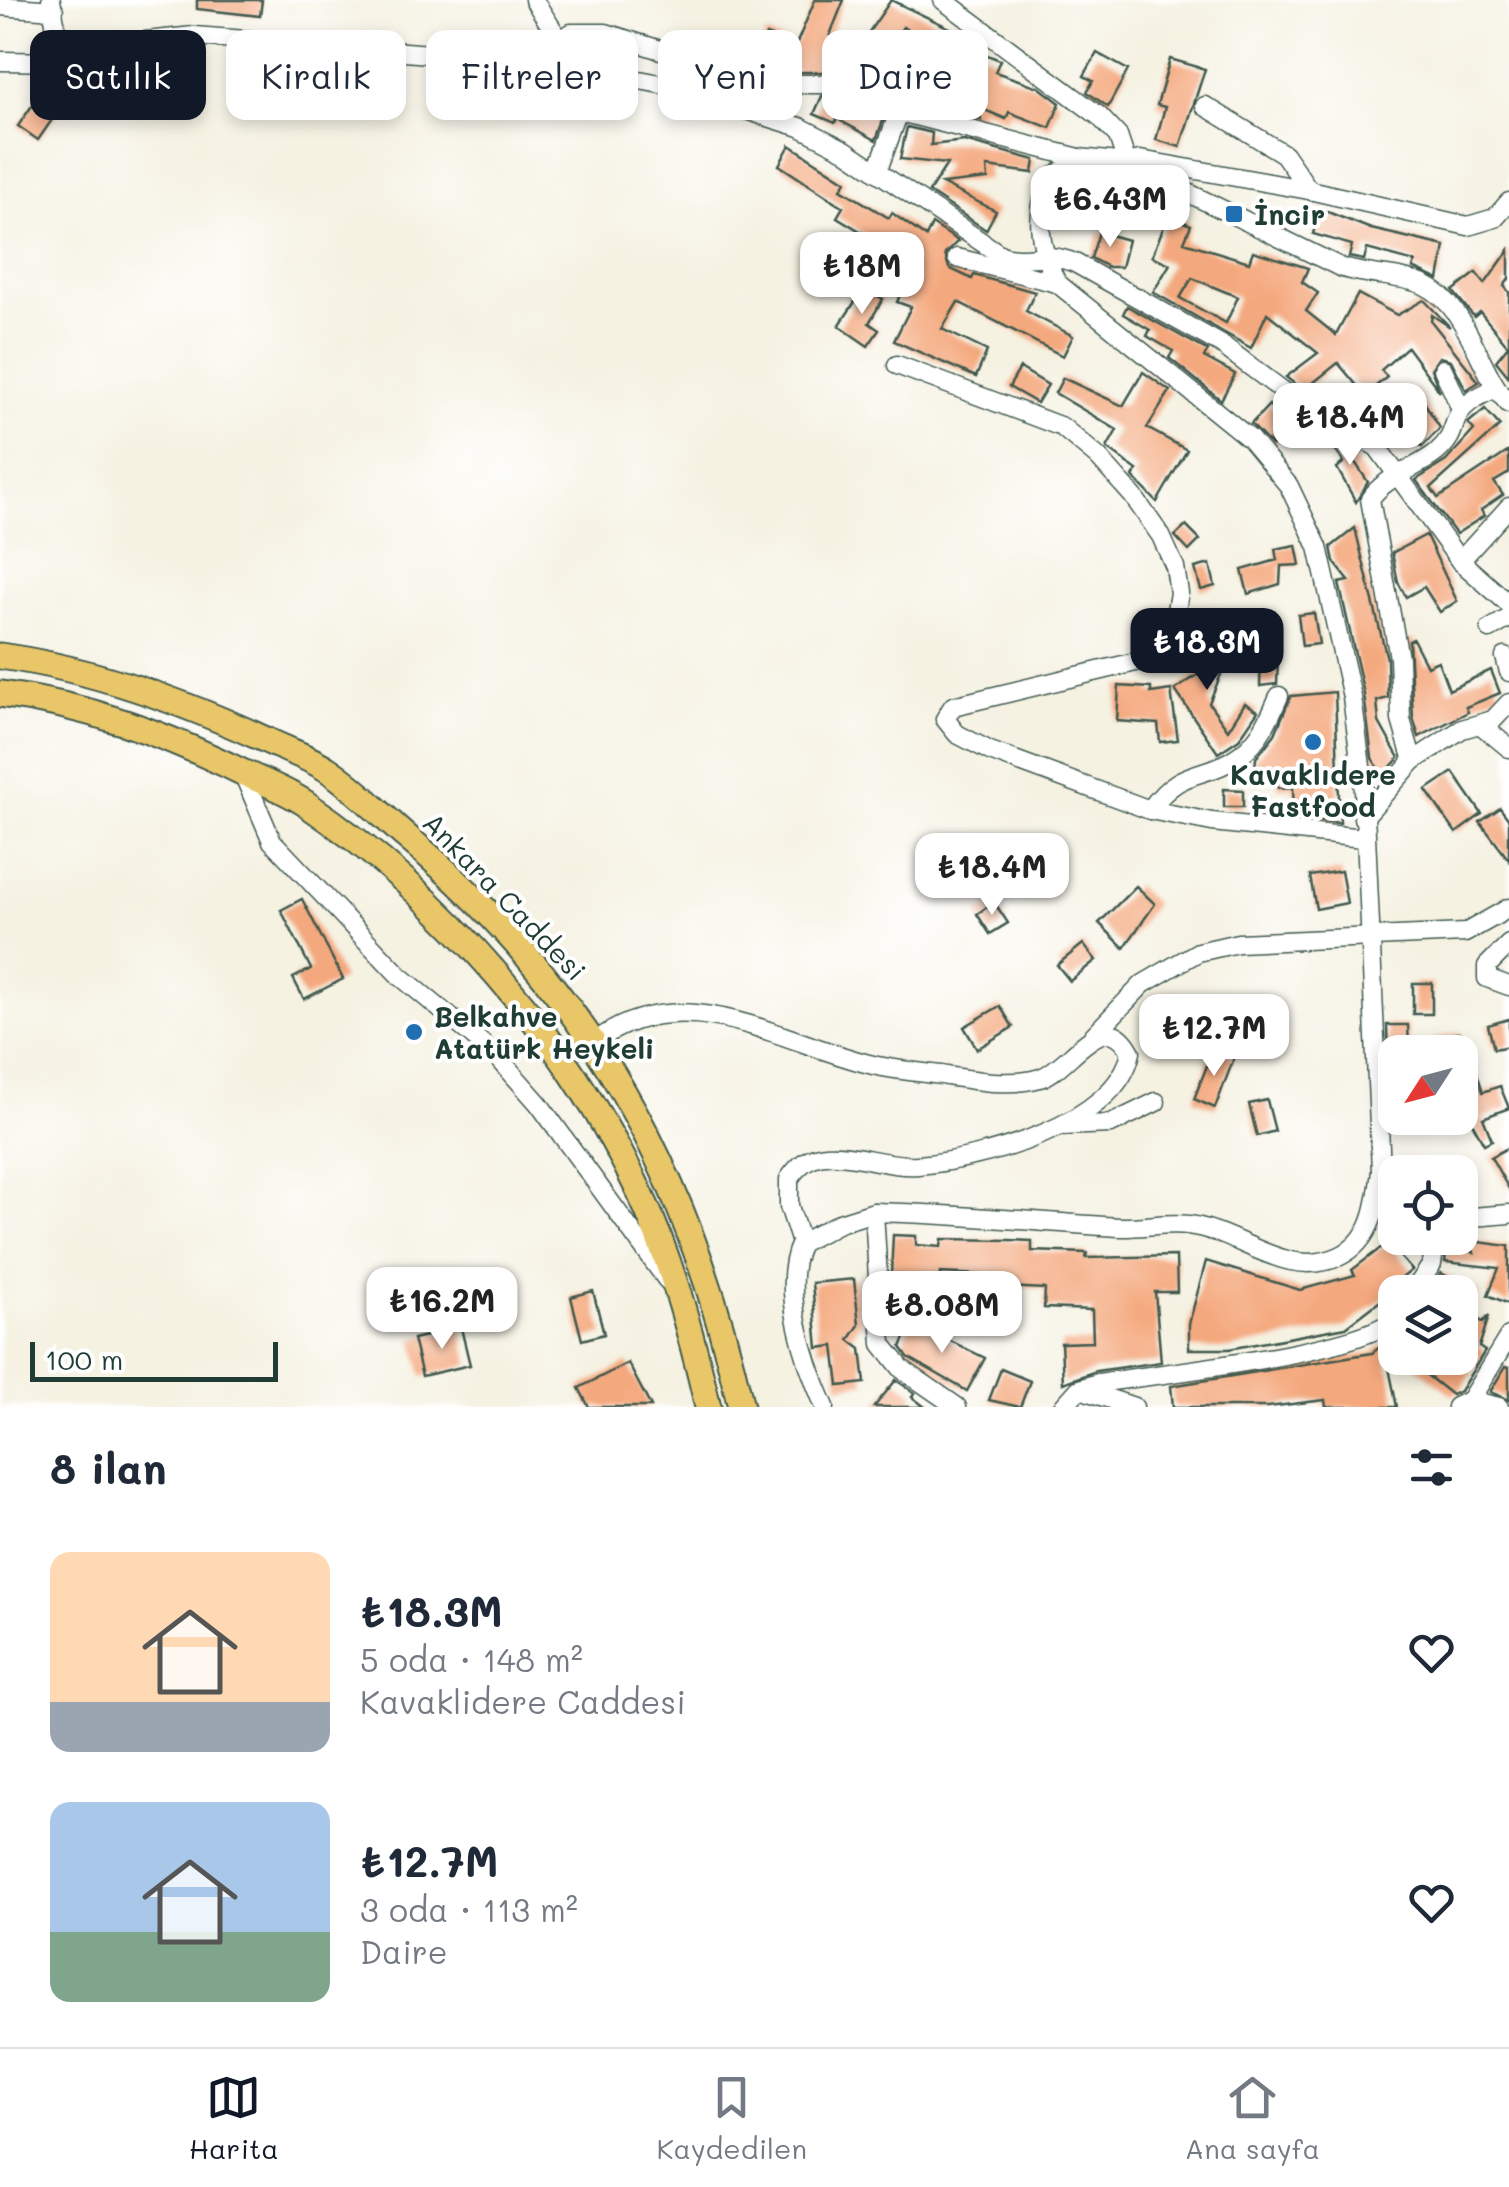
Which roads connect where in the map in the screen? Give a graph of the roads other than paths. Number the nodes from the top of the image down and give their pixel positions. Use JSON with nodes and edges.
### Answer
{"nodes":[{"id":1,"x":534,"y":0,"type":"edge"},
{"id":2,"x":943,"y":0,"type":"edge"},
{"id":3,"x":53,"y":5,"type":"edge"},
{"id":4,"x":0,"y":6,"type":"edge"},
{"id":5,"x":57,"y":30,"type":"edge"},
{"id":6,"x":553,"y":30,"type":"edge"},
{"id":7,"x":206,"y":37,"type":"edge"},
{"id":8,"x":638,"y":39,"type":"edge"},
{"id":9,"x":426,"y":54,"type":"edge"},
{"id":10,"x":0,"y":62,"type":"edge"},
{"id":11,"x":30,"y":62,"type":"edge"},
{"id":12,"x":638,"y":80,"type":"edge"},
{"id":13,"x":822,"y":84,"type":"edge"},
{"id":14,"x":1205,"y":106,"type":"dead end"},
{"id":15,"x":897,"y":120,"type":"edge"},
{"id":16,"x":931,"y":120,"type":"edge"},
{"id":17,"x":1080,"y":158,"type":"junction"},
{"id":18,"x":1127,"y":162,"type":"junction"},
{"id":19,"x":877,"y":172,"type":"junction"},
{"id":20,"x":1309,"y":190,"type":"junction"},
{"id":21,"x":1509,"y":202,"type":"edge"},
{"id":22,"x":1042,"y":254,"type":"junction"},
{"id":23,"x":957,"y":258,"type":"dead end"},
{"id":24,"x":1057,"y":282,"type":"junction"},
{"id":25,"x":897,"y":365,"type":"dead end"},
{"id":26,"x":1443,"y":369,"type":"dead end"},
{"id":27,"x":1494,"y":389,"type":"junction"},
{"id":28,"x":1509,"y":404,"type":"edge"},
{"id":29,"x":1460,"y":406,"type":"junction"},
{"id":30,"x":1400,"y":474,"type":"junction"},
{"id":31,"x":1509,"y":507,"type":"edge"},
{"id":32,"x":1460,"y":561,"type":"junction"},
{"id":33,"x":1509,"y":604,"type":"edge"},
{"id":34,"x":1509,"y":618,"type":"edge"},
{"id":35,"x":1490,"y":628,"type":"dead end"},
{"id":36,"x":0,"y":656,"type":"edge"},
{"id":37,"x":0,"y":694,"type":"edge"},
{"id":38,"x":1279,"y":696,"type":"dead end"},
{"id":39,"x":1509,"y":703,"type":"edge"},
{"id":40,"x":1481,"y":725,"type":"junction"},
{"id":41,"x":1509,"y":748,"type":"edge"},
{"id":42,"x":1413,"y":761,"type":"junction"},
{"id":43,"x":242,"y":771,"type":"junction"},
{"id":44,"x":1150,"y":810,"type":"junction"},
{"id":45,"x":1363,"y":818,"type":"junction"},
{"id":46,"x":1363,"y":838,"type":"junction"},
{"id":47,"x":1509,"y":908,"type":"edge"},
{"id":48,"x":1368,"y":936,"type":"junction"},
{"id":49,"x":1509,"y":944,"type":"edge"},
{"id":50,"x":1509,"y":986,"type":"edge"},
{"id":51,"x":1093,"y":1036,"type":"junction"},
{"id":52,"x":596,"y":1042,"type":"junction"},
{"id":53,"x":1156,"y":1102,"type":"dead end"},
{"id":54,"x":1062,"y":1126,"type":"junction"},
{"id":55,"x":1379,"y":1155,"type":"edge"},
{"id":56,"x":874,"y":1212,"type":"junction"},
{"id":57,"x":1378,"y":1212,"type":"edge"},
{"id":58,"x":1509,"y":1214,"type":"edge"},
{"id":59,"x":1478,"y":1217,"type":"edge"},
{"id":60,"x":801,"y":1243,"type":"junction"},
{"id":61,"x":679,"y":1297,"type":"junction"},
{"id":62,"x":1378,"y":1330,"type":"edge"},
{"id":63,"x":1509,"y":1336,"type":"edge"},
{"id":64,"x":1079,"y":1389,"type":"junction"},
{"id":65,"x":1463,"y":1404,"type":"edge"},
{"id":66,"x":708,"y":1407,"type":"edge"},
{"id":67,"x":741,"y":1407,"type":"edge"},
{"id":68,"x":824,"y":1407,"type":"edge"},
{"id":69,"x":957,"y":1407,"type":"edge"},
{"id":70,"x":1063,"y":1407,"type":"edge"},
{"id":71,"x":1134,"y":1407,"type":"edge"},
{"id":72,"x":1500,"y":1407,"type":"edge"}],
"edges":[{"from":1,"to":6,"type":"street"},
{"from":2,"to":18,"type":"street"},
{"from":3,"to":4,"type":"street"},
{"from":3,"to":5,"type":"street"},
{"from":7,"to":9,"type":"street"},
{"from":8,"to":13,"type":"street"},
{"from":10,"to":11,"type":"street"},
{"from":12,"to":19,"type":"street"},
{"from":14,"to":20,"type":"street"},
{"from":15,"to":19,"type":"street"},
{"from":16,"to":17,"type":"street"},
{"from":17,"to":18,"type":"street"},
{"from":17,"to":22,"type":"street"},
{"from":18,"to":20,"type":"street"},
{"from":18,"to":27,"type":"street"},
{"from":19,"to":22,"type":"street"},
{"from":20,"to":21,"type":"street"},
{"from":22,"to":24,"type":"street"},
{"from":22,"to":30,"type":"street"},
{"from":23,"to":24,"type":"street"},
{"from":24,"to":45,"type":"street"},
{"from":25,"to":44,"type":"street"},
{"from":26,"to":29,"type":"street"},
{"from":27,"to":28,"type":"street"},
{"from":27,"to":29,"type":"street"},
{"from":29,"to":30,"type":"street"},
{"from":30,"to":32,"type":"street"},
{"from":30,"to":42,"type":"street"},
{"from":31,"to":32,"type":"street"},
{"from":32,"to":33,"type":"street"},
{"from":34,"to":35,"type":"street"},
{"from":36,"to":52,"type":"highway","name":"Ankara Caddesi"},
{"from":37,"to":43,"type":"highway"},
{"from":38,"to":44,"type":"street"},
{"from":39,"to":40,"type":"street"},
{"from":40,"to":41,"type":"street"},
{"from":40,"to":42,"type":"street"},
{"from":42,"to":45,"type":"street"},
{"from":43,"to":61,"type":"street"},
{"from":43,"to":61,"type":"highway"},
{"from":44,"to":46,"type":"street"},
{"from":45,"to":46,"type":"street"},
{"from":46,"to":48,"type":"street"},
{"from":47,"to":48,"type":"street"},
{"from":48,"to":51,"type":"street"},
{"from":48,"to":55,"type":"street"},
{"from":49,"to":50,"type":"street"},
{"from":51,"to":52,"type":"street"},
{"from":51,"to":54,"type":"street"},
{"from":52,"to":67,"type":"highway","name":"Ankara Caddesi"},
{"from":53,"to":54,"type":"street"},
{"from":54,"to":60,"type":"street"},
{"from":56,"to":57,"type":"street"},
{"from":56,"to":60,"type":"street"},
{"from":56,"to":69,"type":"street"},
{"from":58,"to":59,"type":"street"},
{"from":60,"to":68,"type":"street"},
{"from":61,"to":66,"type":"highway"},
{"from":62,"to":64,"type":"street"},
{"from":63,"to":65,"type":"street"},
{"from":64,"to":70,"type":"street"},
{"from":64,"to":71,"type":"street"},
{"from":65,"to":72,"type":"street"}]}
